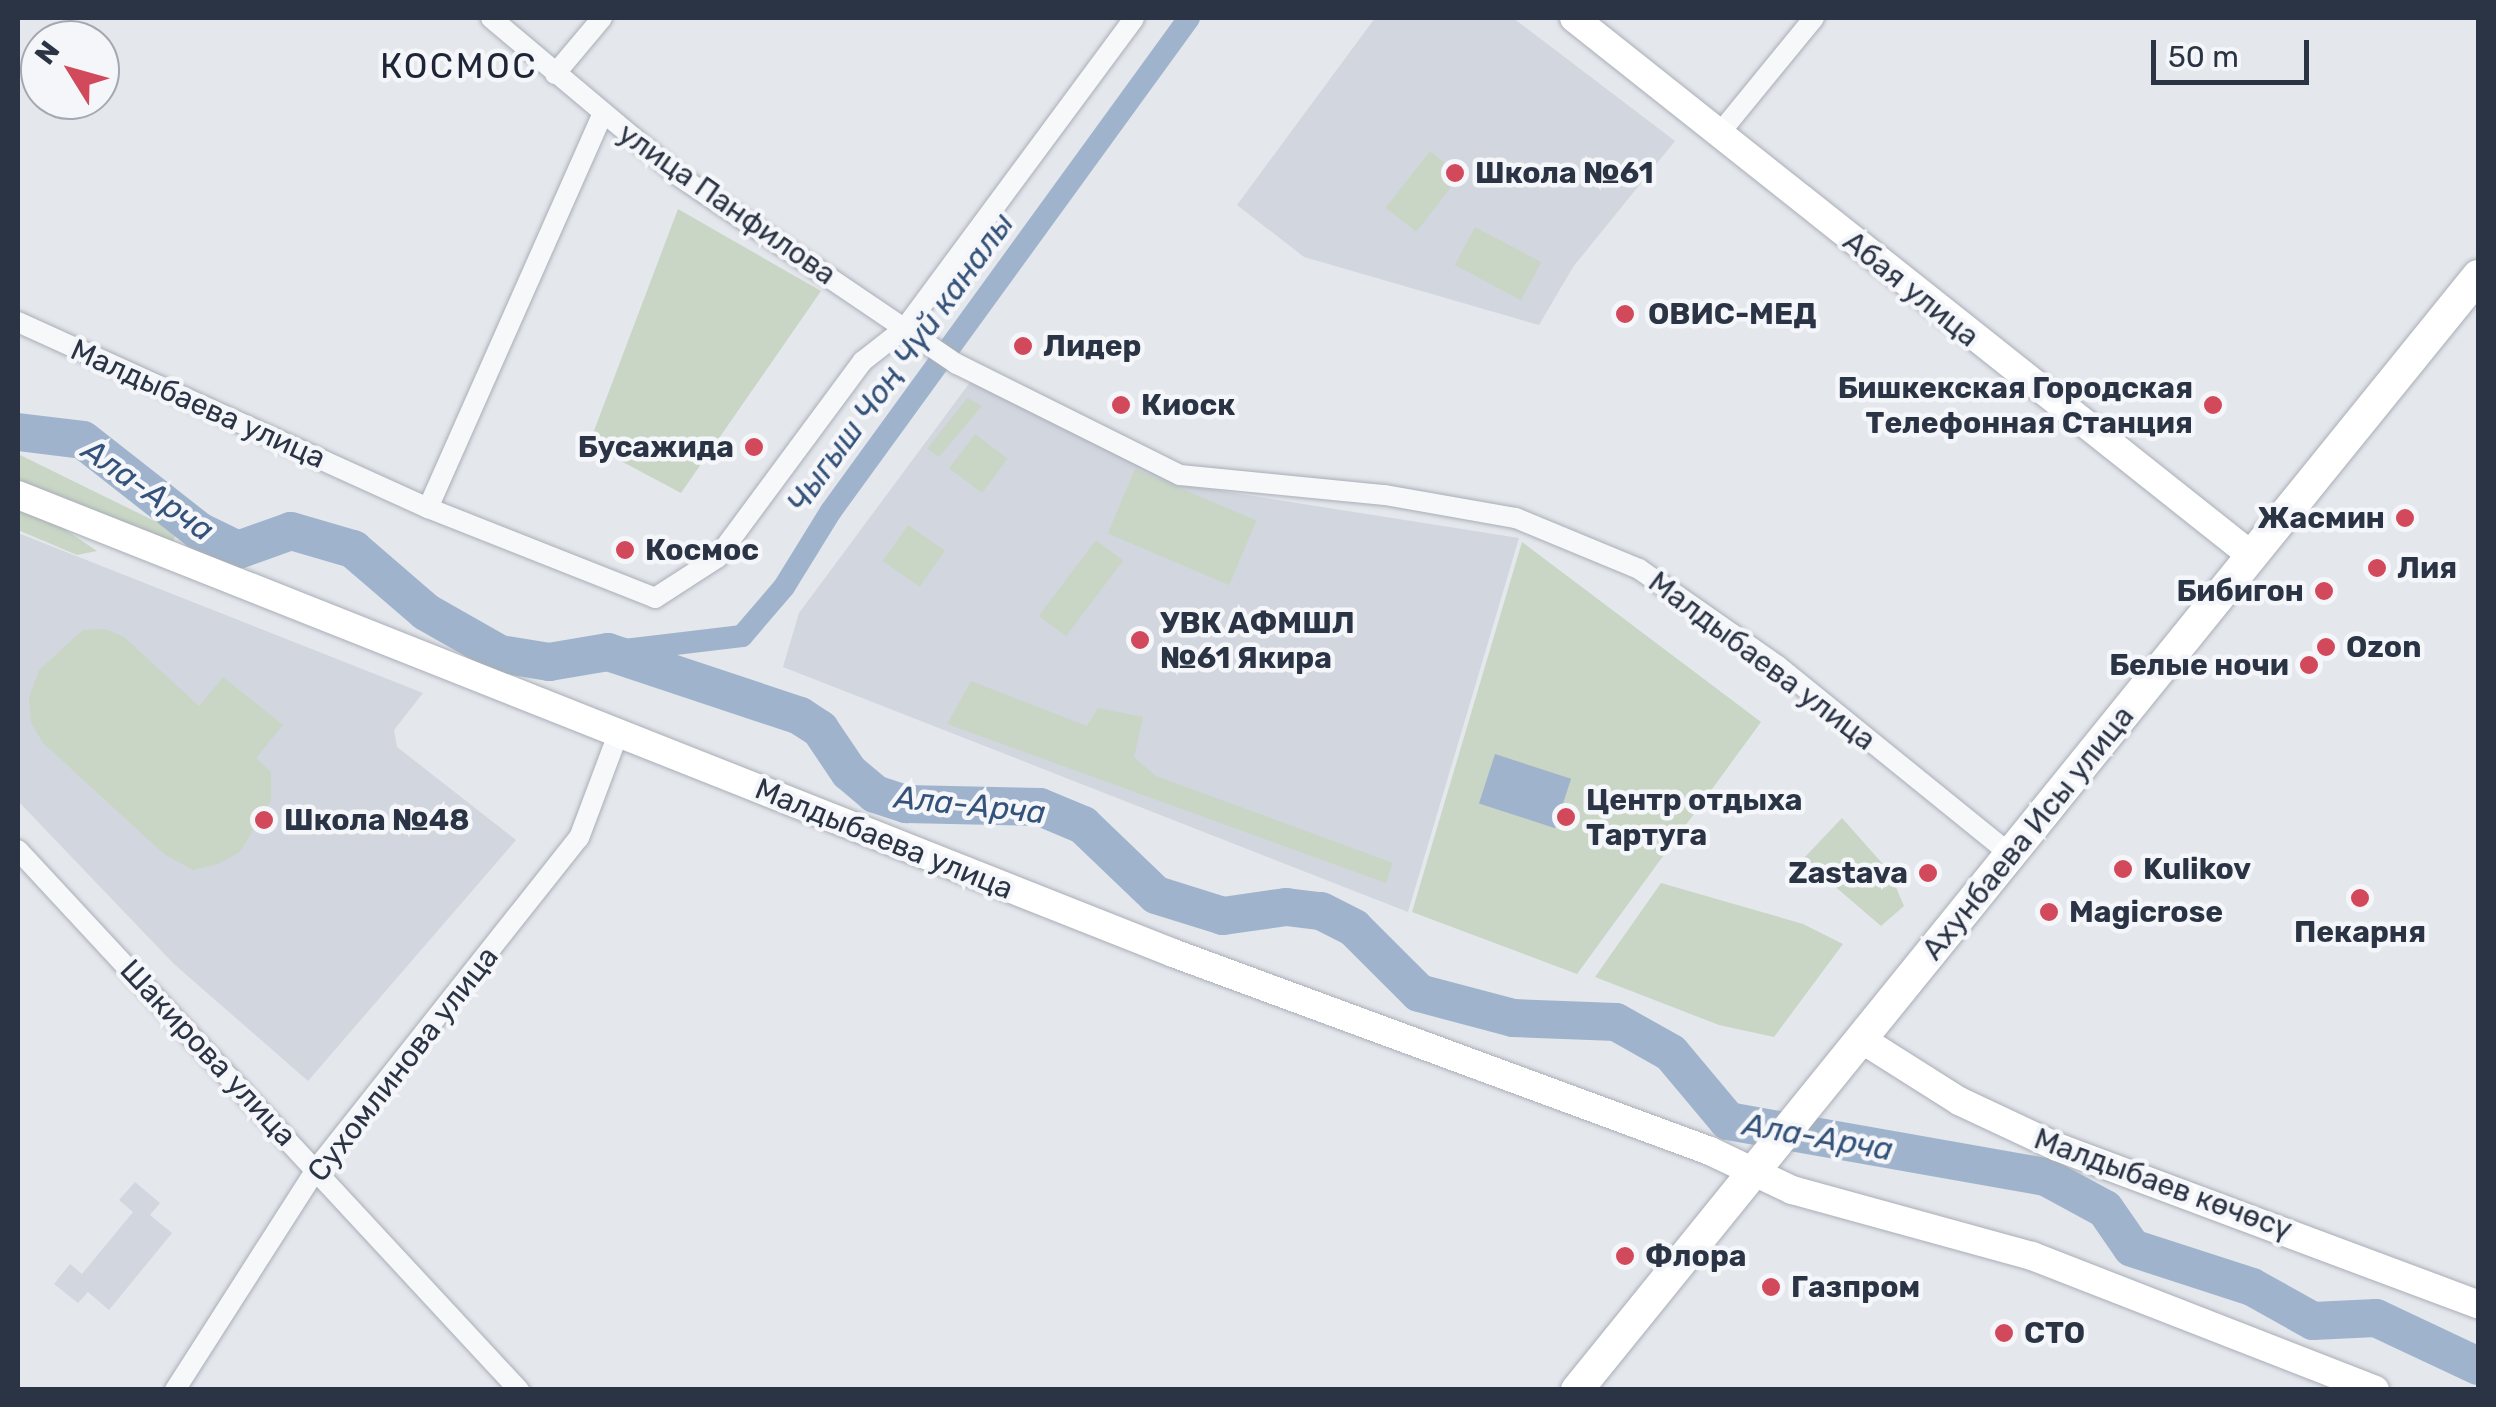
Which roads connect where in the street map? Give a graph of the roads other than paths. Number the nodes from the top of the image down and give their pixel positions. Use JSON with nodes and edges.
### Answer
{"nodes":[{"id":1,"x":492,"y":18,"type":"edge"},
{"id":2,"x":602,"y":18,"type":"edge"},
{"id":3,"x":1134,"y":18,"type":"edge"},
{"id":4,"x":1574,"y":18,"type":"edge"},
{"id":5,"x":1814,"y":18,"type":"edge"},
{"id":6,"x":555,"y":74,"type":"junction"},
{"id":7,"x":602,"y":116,"type":"junction"},
{"id":8,"x":1719,"y":134,"type":"junction"},
{"id":9,"x":2478,"y":276,"type":"edge"},
{"id":10,"x":18,"y":322,"type":"edge"},
{"id":11,"x":905,"y":328,"type":"junction"},
{"id":12,"x":967,"y":368,"type":"joint"},
{"id":13,"x":18,"y":494,"type":"edge"},
{"id":14,"x":428,"y":508,"type":"junction"},
{"id":15,"x":2252,"y":556,"type":"junction"},
{"id":16,"x":618,"y":734,"type":"junction"},
{"id":17,"x":18,"y":850,"type":"edge"},
{"id":18,"x":2010,"y":854,"type":"junction"},
{"id":19,"x":1861,"y":1039,"type":"junction"},
{"id":20,"x":1763,"y":1161,"type":"junction"},
{"id":21,"x":317,"y":1168,"type":"junction"},
{"id":22,"x":2478,"y":1304,"type":"edge"},
{"id":23,"x":176,"y":1390,"type":"edge"},
{"id":24,"x":519,"y":1390,"type":"edge"},
{"id":25,"x":1578,"y":1390,"type":"edge"},
{"id":26,"x":2375,"y":1390,"type":"edge"}],
"edges":[{"from":1,"to":6,"type":"street","name":"улица Панфилова"},
{"from":2,"to":6,"type":"street"},
{"from":3,"to":11,"type":"street"},
{"from":4,"to":8,"type":"street","name":"Абая улица"},
{"from":5,"to":8,"type":"street"},
{"from":6,"to":7,"type":"street","name":"улица Панфилова"},
{"from":7,"to":11,"type":"street","name":"улица Панфилова"},
{"from":7,"to":14,"type":"street"},
{"from":8,"to":15,"type":"street","name":"Абая улица"},
{"from":9,"to":15,"type":"main road","name":"Ахунбаева Исы улица"},
{"from":10,"to":14,"type":"street","name":"Малдыбаева улица"},
{"from":11,"to":12,"type":"street","name":"улица Панфилова"},
{"from":11,"to":14,"type":"street","name":"Малдыбаева улица"},
{"from":12,"to":18,"type":"street","name":"Малдыбаева улица"},
{"from":13,"to":16,"type":"street","name":"Малдыбаева улица"},
{"from":15,"to":18,"type":"main road","name":"Ахунбаева Исы улица"},
{"from":16,"to":20,"type":"street","name":"Малдыбаева улица"},
{"from":16,"to":21,"type":"street","name":"Сухомлинова улица"},
{"from":17,"to":21,"type":"street","name":"Шакирова улица"},
{"from":18,"to":19,"type":"main road","name":"Ахунбаева Исы улица"},
{"from":19,"to":20,"type":"main road","name":"Ахунбаева Исы улица"},
{"from":19,"to":22,"type":"street","name":"Малдыбаев көчөсү"},
{"from":20,"to":25,"type":"main road","name":"Ахунбаева Исы улица"},
{"from":20,"to":26,"type":"street"},
{"from":21,"to":23,"type":"street","name":"Сухомлинова улица"},
{"from":21,"to":24,"type":"street","name":"Шакирова улица"}]}
